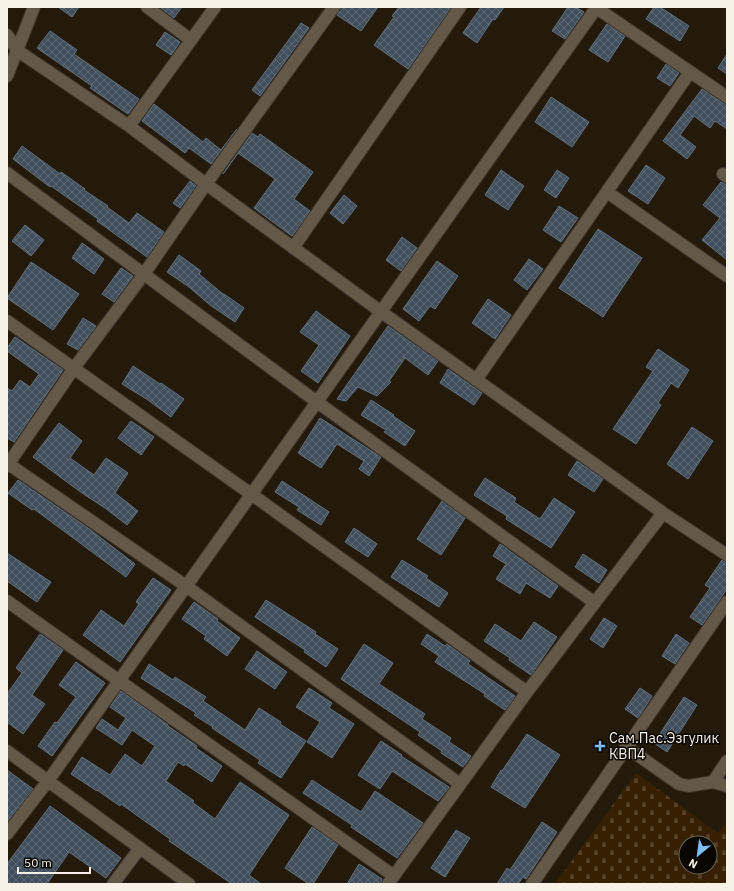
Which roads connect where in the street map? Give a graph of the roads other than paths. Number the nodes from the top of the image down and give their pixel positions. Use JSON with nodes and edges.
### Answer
{"nodes":[{"id":1,"x":34,"y":7,"type":"edge"},
{"id":2,"x":147,"y":7,"type":"edge"},
{"id":3,"x":215,"y":7,"type":"edge"},
{"id":4,"x":334,"y":7,"type":"edge"},
{"id":5,"x":460,"y":7,"type":"edge"},
{"id":6,"x":596,"y":7,"type":"edge"},
{"id":7,"x":7,"y":35,"type":"edge"},
{"id":8,"x":191,"y":40,"type":"junction"},
{"id":9,"x":18,"y":51,"type":"junction"},
{"id":10,"x":690,"y":72,"type":"junction"},
{"id":11,"x":7,"y":76,"type":"edge"},
{"id":12,"x":727,"y":97,"type":"edge"},
{"id":13,"x":129,"y":126,"type":"junction"},
{"id":14,"x":7,"y":173,"type":"edge"},
{"id":15,"x":206,"y":184,"type":"junction"},
{"id":16,"x":607,"y":192,"type":"junction"},
{"id":17,"x":293,"y":248,"type":"junction"},
{"id":18,"x":144,"y":274,"type":"junction"},
{"id":19,"x":727,"y":276,"type":"edge"},
{"id":20,"x":380,"y":311,"type":"junction"},
{"id":21,"x":7,"y":321,"type":"edge"},
{"id":22,"x":74,"y":368,"type":"junction"},
{"id":23,"x":476,"y":380,"type":"junction"},
{"id":24,"x":317,"y":402,"type":"junction"},
{"id":25,"x":8,"y":464,"type":"edge"},
{"id":26,"x":251,"y":494,"type":"junction"},
{"id":27,"x":663,"y":513,"type":"junction"},
{"id":28,"x":727,"y":555,"type":"edge"},
{"id":29,"x":186,"y":586,"type":"junction"},
{"id":30,"x":7,"y":601,"type":"edge"},
{"id":31,"x":727,"y":602,"type":"edge"},
{"id":32,"x":595,"y":603,"type":"junction"},
{"id":33,"x":120,"y":680,"type":"junction"},
{"id":34,"x":527,"y":692,"type":"junction"},
{"id":35,"x":626,"y":747,"type":"junction"},
{"id":36,"x":7,"y":751,"type":"edge"},
{"id":37,"x":727,"y":761,"type":"edge"},
{"id":38,"x":48,"y":781,"type":"junction"},
{"id":39,"x":713,"y":782,"type":"junction"},
{"id":40,"x":460,"y":784,"type":"junction"},
{"id":41,"x":727,"y":786,"type":"edge"},
{"id":42,"x":7,"y":834,"type":"edge"},
{"id":43,"x":140,"y":848,"type":"junction"},
{"id":44,"x":391,"y":880,"type":"edge"},
{"id":45,"x":113,"y":884,"type":"edge"},
{"id":46,"x":189,"y":884,"type":"edge"},
{"id":47,"x":532,"y":884,"type":"edge"}],
"edges":[{"from":1,"to":9,"type":"street"},
{"from":2,"to":8,"type":"street"},
{"from":3,"to":8,"type":"street"},
{"from":4,"to":15,"type":"street"},
{"from":5,"to":17,"type":"street"},
{"from":6,"to":10,"type":"street"},
{"from":6,"to":20,"type":"street"},
{"from":7,"to":9,"type":"street"},
{"from":8,"to":13,"type":"street"},
{"from":9,"to":11,"type":"street"},
{"from":9,"to":13,"type":"street"},
{"from":10,"to":12,"type":"street"},
{"from":10,"to":16,"type":"street"},
{"from":13,"to":15,"type":"street"},
{"from":14,"to":18,"type":"street"},
{"from":15,"to":17,"type":"street"},
{"from":15,"to":18,"type":"street"},
{"from":16,"to":19,"type":"street"},
{"from":16,"to":23,"type":"street"},
{"from":17,"to":20,"type":"street"},
{"from":18,"to":22,"type":"street"},
{"from":18,"to":24,"type":"street"},
{"from":20,"to":23,"type":"street"},
{"from":20,"to":24,"type":"street"},
{"from":21,"to":22,"type":"street"},
{"from":22,"to":25,"type":"street"},
{"from":22,"to":26,"type":"street"},
{"from":23,"to":27,"type":"street"},
{"from":24,"to":26,"type":"street"},
{"from":24,"to":32,"type":"street"},
{"from":25,"to":29,"type":"street"},
{"from":26,"to":29,"type":"street"},
{"from":26,"to":34,"type":"street"},
{"from":27,"to":28,"type":"street"},
{"from":27,"to":32,"type":"street"},
{"from":29,"to":33,"type":"street"},
{"from":29,"to":40,"type":"street"},
{"from":30,"to":33,"type":"street"},
{"from":31,"to":35,"type":"street"},
{"from":32,"to":34,"type":"street"},
{"from":33,"to":38,"type":"street"},
{"from":33,"to":44,"type":"street"},
{"from":34,"to":40,"type":"street"},
{"from":35,"to":39,"type":"street"},
{"from":35,"to":47,"type":"street"},
{"from":36,"to":38,"type":"street"},
{"from":37,"to":39,"type":"street"},
{"from":38,"to":42,"type":"street"},
{"from":38,"to":43,"type":"street"},
{"from":39,"to":41,"type":"street"},
{"from":40,"to":44,"type":"street"},
{"from":43,"to":45,"type":"street"},
{"from":43,"to":46,"type":"street"}]}
